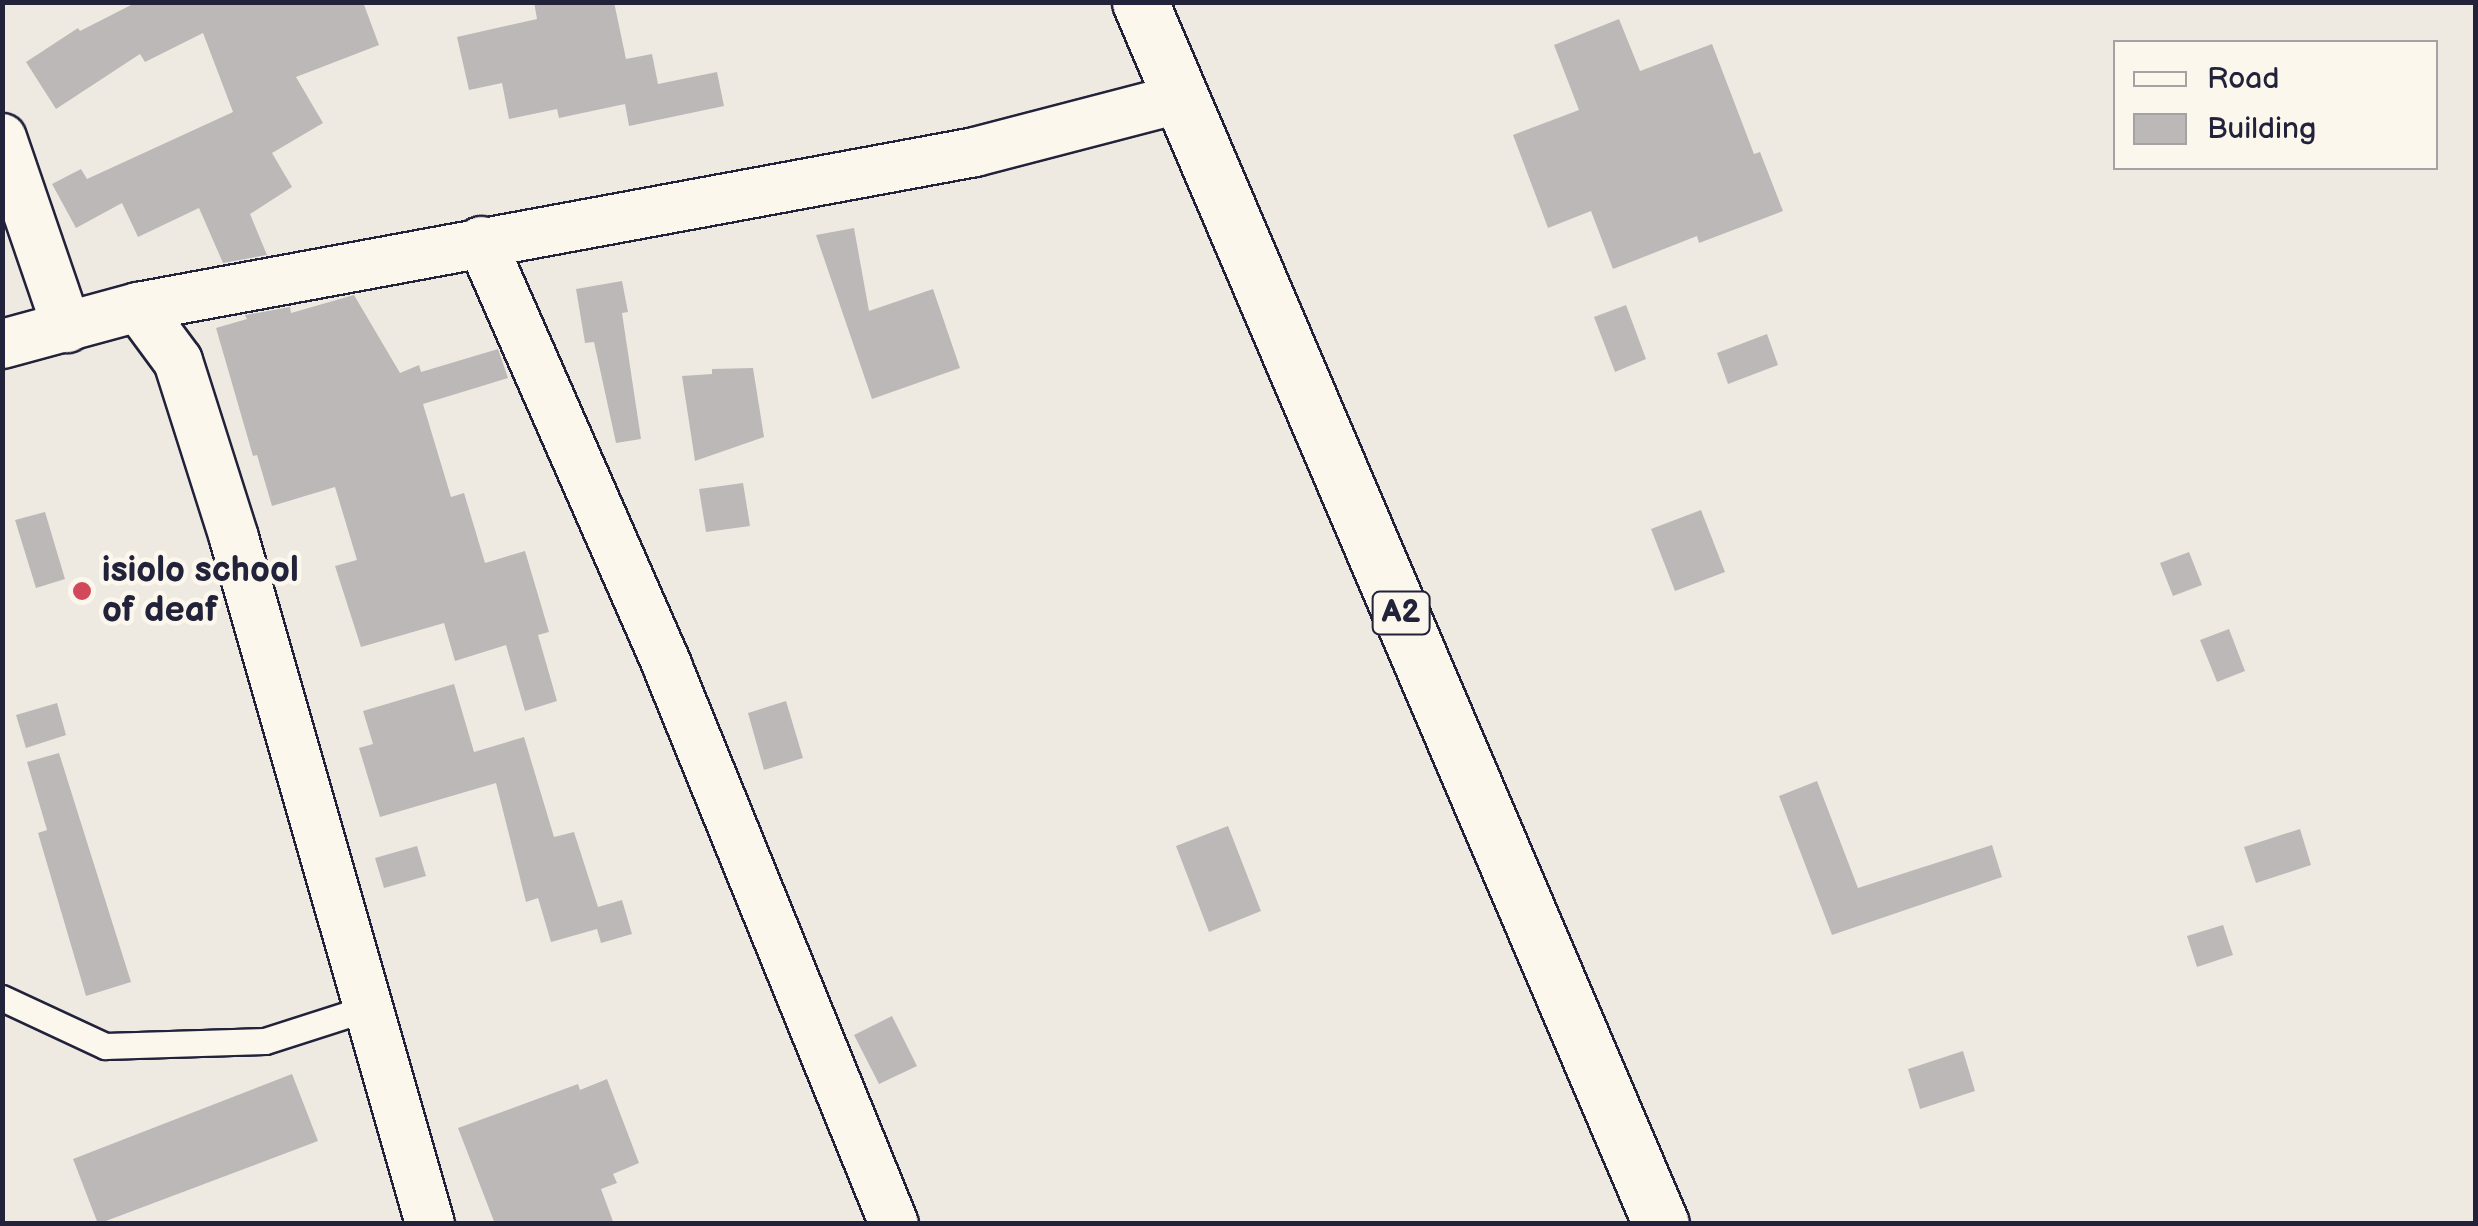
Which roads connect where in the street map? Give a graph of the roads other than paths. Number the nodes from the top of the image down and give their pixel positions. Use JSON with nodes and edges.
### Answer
{"nodes":[{"id":1,"x":1140,"y":2,"type":"edge"},
{"id":2,"x":1182,"y":98,"type":"junction"},
{"id":3,"x":2,"y":138,"type":"edge"},
{"id":4,"x":481,"y":241,"type":"junction"},
{"id":5,"x":138,"y":307,"type":"junction"},
{"id":6,"x":67,"y":328,"type":"junction"},
{"id":7,"x":2,"y":344,"type":"edge"},
{"id":8,"x":2,"y":998,"type":"edge"},
{"id":9,"x":368,"y":1008,"type":"junction"},
{"id":10,"x":430,"y":1224,"type":"edge"},
{"id":11,"x":894,"y":1224,"type":"edge"},
{"id":12,"x":1661,"y":1224,"type":"edge"}],
"edges":[{"from":1,"to":2,"type":"highway","number":"A2"},
{"from":2,"to":4,"type":"street"},
{"from":2,"to":12,"type":"highway","number":"A2"},
{"from":3,"to":6,"type":"street"},
{"from":4,"to":5,"type":"street"},
{"from":4,"to":11,"type":"street"},
{"from":5,"to":6,"type":"street"},
{"from":5,"to":9,"type":"street"},
{"from":6,"to":7,"type":"street"},
{"from":8,"to":9,"type":"lane"},
{"from":9,"to":10,"type":"street"}]}
